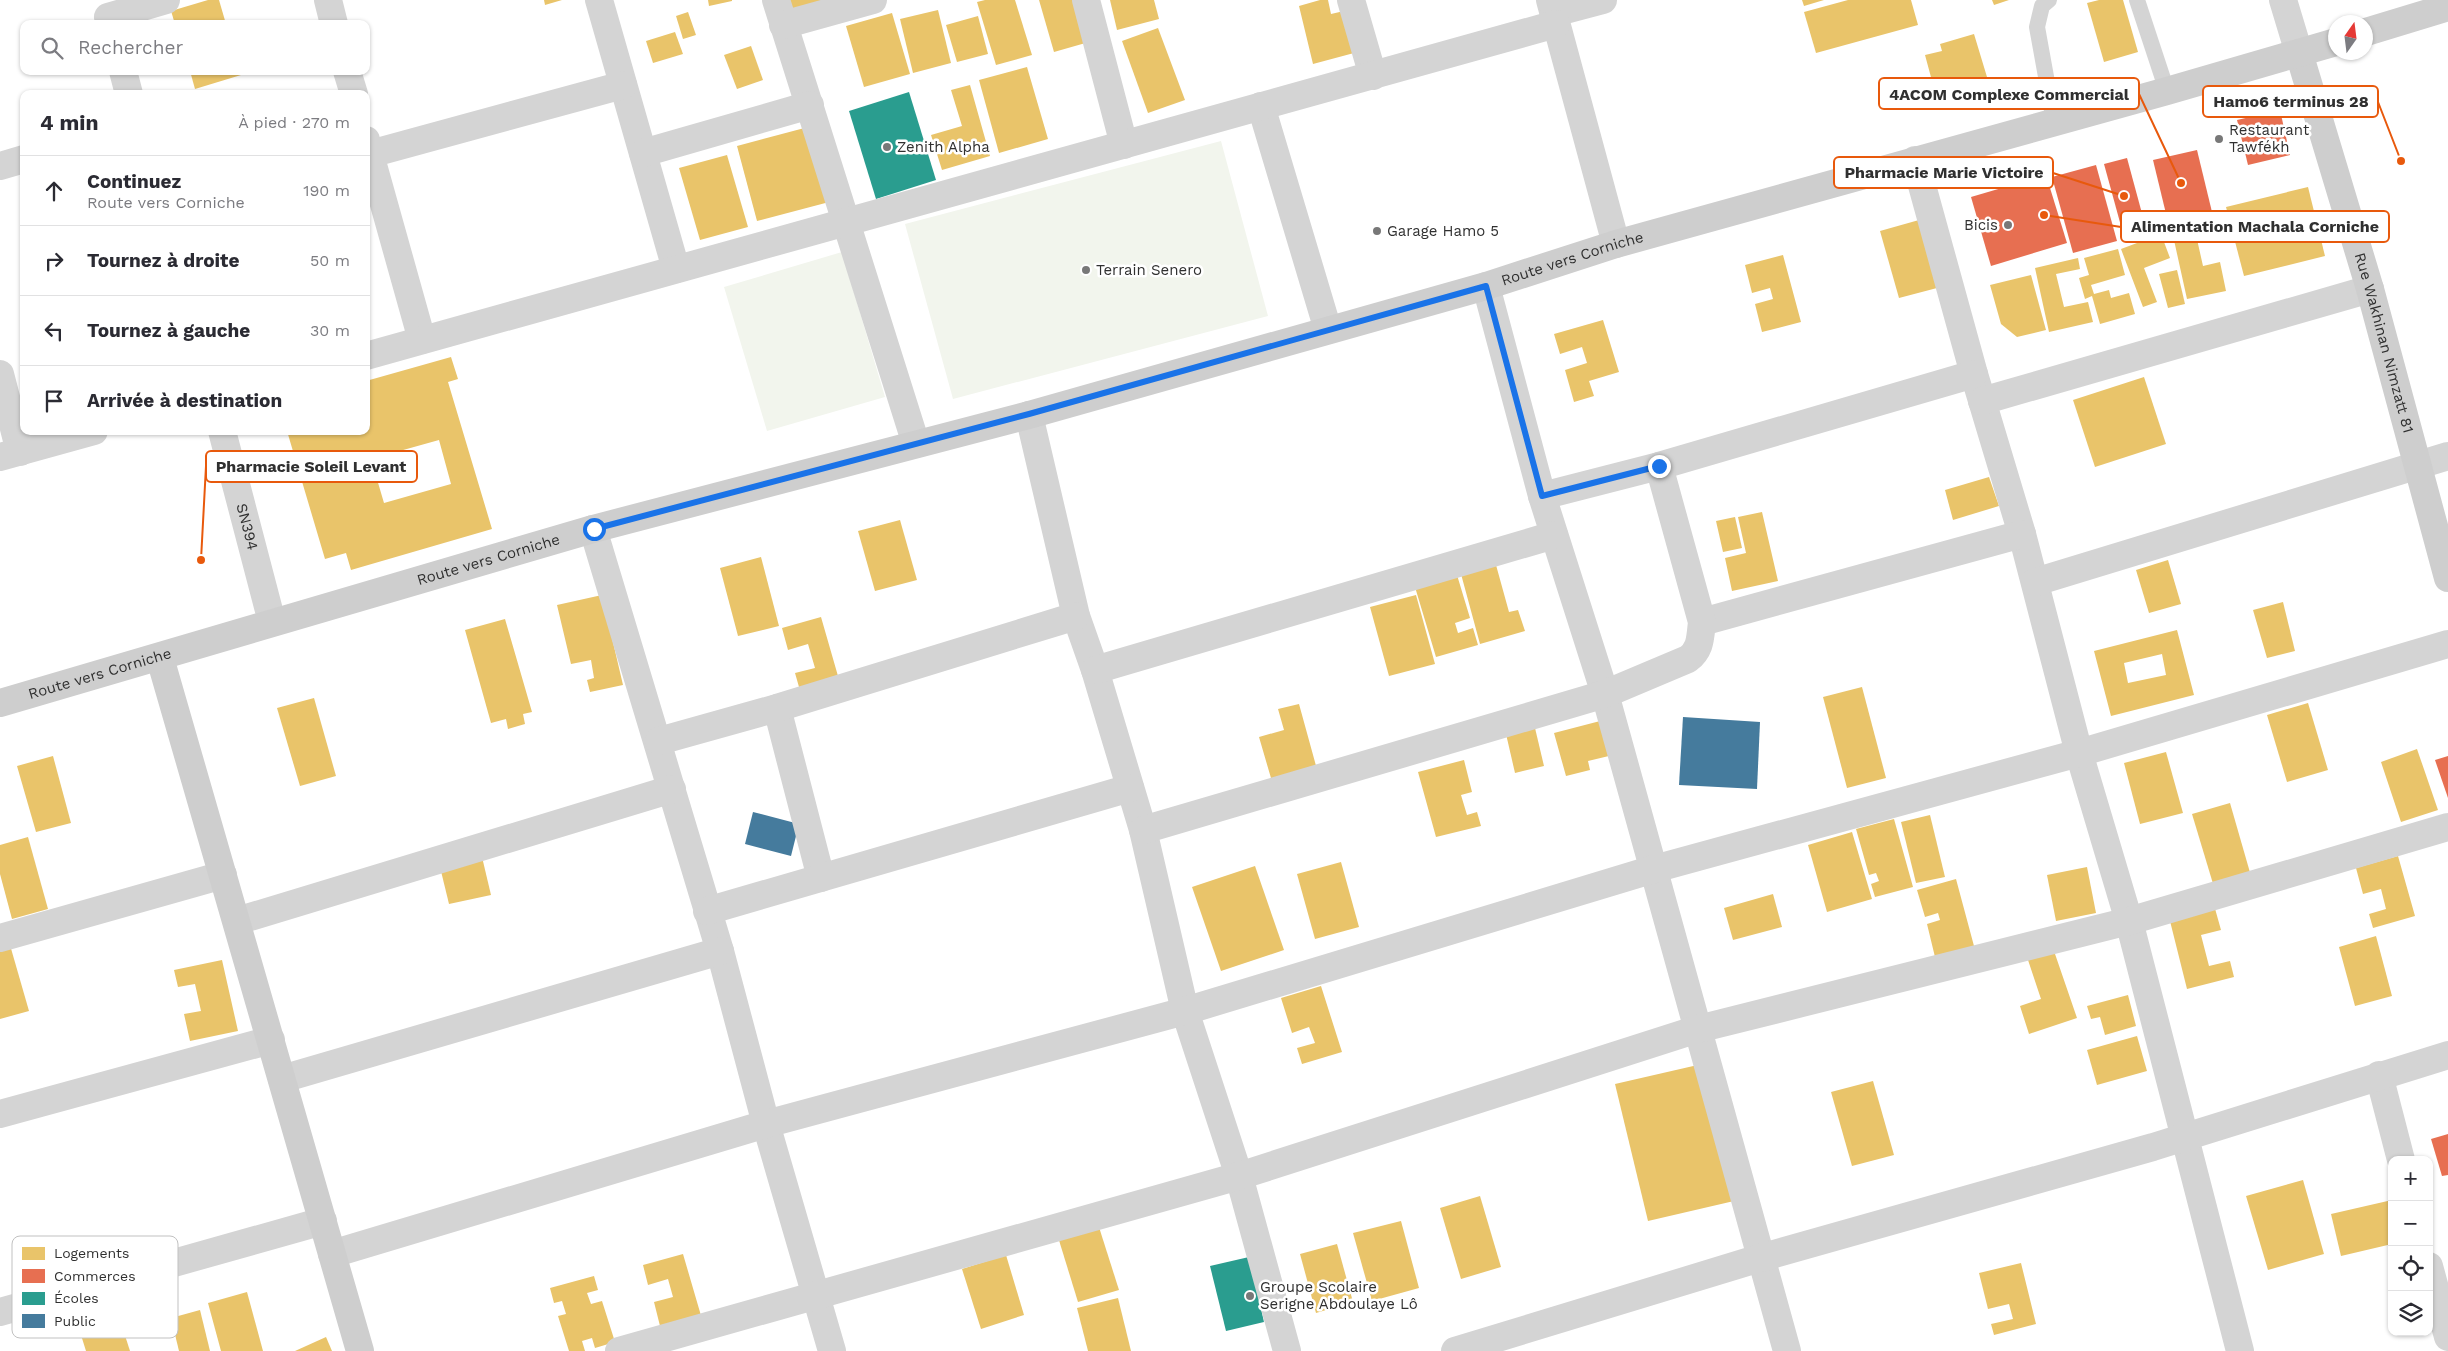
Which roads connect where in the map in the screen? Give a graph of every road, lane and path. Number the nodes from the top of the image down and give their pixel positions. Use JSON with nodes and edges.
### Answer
{"nodes":[{"id":1,"x":166,"y":0,"type":"edge"},
{"id":2,"x":328,"y":0,"type":"edge"},
{"id":3,"x":598,"y":0,"type":"edge"},
{"id":4,"x":873,"y":0,"type":"edge"},
{"id":5,"x":1086,"y":0,"type":"edge"},
{"id":6,"x":1351,"y":0,"type":"edge"},
{"id":7,"x":1603,"y":0,"type":"edge"},
{"id":8,"x":2049,"y":0,"type":"edge"},
{"id":9,"x":2138,"y":0,"type":"edge"},
{"id":10,"x":2283,"y":0,"type":"edge"},
{"id":11,"x":2448,"y":7,"type":"edge"},
{"id":12,"x":780,"y":12,"type":"edge"},
{"id":13,"x":1553,"y":13,"type":"edge"},
{"id":14,"x":107,"y":14,"type":"edge"},
{"id":15,"x":333,"y":20,"type":"edge"},
{"id":16,"x":2373,"y":30,"type":"edge"},
{"id":17,"x":2328,"y":44,"type":"edge"},
{"id":18,"x":2299,"y":53,"type":"junction"},
{"id":19,"x":124,"y":75,"type":"edge"},
{"id":20,"x":348,"y":75,"type":"edge"},
{"id":21,"x":1373,"y":76,"type":"junction"},
{"id":22,"x":623,"y":84,"type":"junction"},
{"id":23,"x":128,"y":90,"type":"edge"},
{"id":24,"x":353,"y":90,"type":"edge"},
{"id":25,"x":2167,"y":91,"type":"junction"},
{"id":26,"x":810,"y":105,"type":"junction"},
{"id":27,"x":1261,"y":106,"type":"junction"},
{"id":28,"x":2054,"y":121,"type":"junction"},
{"id":29,"x":1124,"y":145,"type":"junction"},
{"id":30,"x":370,"y":147,"type":"edge"},
{"id":31,"x":643,"y":153,"type":"junction"},
{"id":32,"x":370,"y":154,"type":"edge"},
{"id":33,"x":20,"y":160,"type":"edge"},
{"id":34,"x":1915,"y":160,"type":"junction"},
{"id":35,"x":0,"y":166,"type":"edge"},
{"id":36,"x":845,"y":222,"type":"junction"},
{"id":37,"x":1616,"y":244,"type":"junction"},
{"id":38,"x":676,"y":269,"type":"junction"},
{"id":39,"x":1486,"y":286,"type":"junction"},
{"id":40,"x":2370,"y":290,"type":"junction"},
{"id":41,"x":1328,"y":330,"type":"junction"},
{"id":42,"x":422,"y":340,"type":"junction"},
{"id":43,"x":370,"y":355,"type":"edge"},
{"id":44,"x":0,"y":374,"type":"edge"},
{"id":45,"x":1974,"y":374,"type":"junction"},
{"id":46,"x":1982,"y":400,"type":"junction"},
{"id":47,"x":1029,"y":414,"type":"junction"},
{"id":48,"x":80,"y":435,"type":"edge"},
{"id":49,"x":223,"y":435,"type":"edge"},
{"id":50,"x":916,"y":444,"type":"junction"},
{"id":51,"x":10,"y":455,"type":"edge"},
{"id":52,"x":2448,"y":456,"type":"edge"},
{"id":53,"x":2416,"y":465,"type":"junction"},
{"id":54,"x":1659,"y":466,"type":"junction"},
{"id":55,"x":1542,"y":496,"type":"junction"},
{"id":56,"x":594,"y":529,"type":"junction"},
{"id":57,"x":2022,"y":534,"type":"junction"},
{"id":58,"x":1554,"y":535,"type":"junction"},
{"id":59,"x":2448,"y":578,"type":"edge"},
{"id":60,"x":2034,"y":582,"type":"junction"},
{"id":61,"x":1076,"y":616,"type":"junction"},
{"id":62,"x":272,"y":622,"type":"junction"},
{"id":63,"x":1702,"y":622,"type":"junction"},
{"id":64,"x":2448,"y":644,"type":"edge"},
{"id":65,"x":160,"y":658,"type":"junction"},
{"id":66,"x":1096,"y":670,"type":"junction"},
{"id":67,"x":1605,"y":694,"type":"junction"},
{"id":68,"x":0,"y":704,"type":"edge"},
{"id":69,"x":777,"y":708,"type":"junction"},
{"id":70,"x":659,"y":741,"type":"junction"},
{"id":71,"x":2079,"y":753,"type":"junction"},
{"id":72,"x":1130,"y":788,"type":"junction"},
{"id":73,"x":672,"y":789,"type":"junction"},
{"id":74,"x":2448,"y":827,"type":"edge"},
{"id":75,"x":1143,"y":830,"type":"junction"},
{"id":76,"x":1654,"y":869,"type":"junction"},
{"id":77,"x":223,"y":875,"type":"junction"},
{"id":78,"x":821,"y":878,"type":"junction"},
{"id":79,"x":707,"y":911,"type":"junction"},
{"id":80,"x":237,"y":921,"type":"junction"},
{"id":81,"x":2129,"y":921,"type":"junction"},
{"id":82,"x":0,"y":938,"type":"edge"},
{"id":83,"x":720,"y":951,"type":"junction"},
{"id":84,"x":1185,"y":1011,"type":"junction"},
{"id":85,"x":1698,"y":1029,"type":"junction"},
{"id":86,"x":272,"y":1040,"type":"junction"},
{"id":87,"x":2448,"y":1055,"type":"edge"},
{"id":88,"x":2379,"y":1075,"type":"junction"},
{"id":89,"x":282,"y":1078,"type":"junction"},
{"id":90,"x":0,"y":1114,"type":"edge"},
{"id":91,"x":766,"y":1124,"type":"junction"},
{"id":92,"x":2186,"y":1136,"type":"junction"},
{"id":93,"x":2400,"y":1156,"type":"edge"},
{"id":94,"x":1239,"y":1176,"type":"junction"},
{"id":95,"x":323,"y":1221,"type":"junction"},
{"id":96,"x":332,"y":1254,"type":"junction"},
{"id":97,"x":1760,"y":1258,"type":"junction"},
{"id":98,"x":178,"y":1262,"type":"edge"},
{"id":99,"x":2433,"y":1281,"type":"edge"},
{"id":100,"x":816,"y":1295,"type":"junction"},
{"id":101,"x":2448,"y":1337,"type":"edge"},
{"id":102,"x":360,"y":1351,"type":"edge"},
{"id":103,"x":619,"y":1351,"type":"edge"},
{"id":104,"x":832,"y":1351,"type":"edge"},
{"id":105,"x":1287,"y":1351,"type":"edge"},
{"id":106,"x":1455,"y":1351,"type":"edge"},
{"id":107,"x":1786,"y":1351,"type":"edge"},
{"id":108,"x":2240,"y":1351,"type":"edge"}],
"edges":[{"from":1,"to":14,"type":"street"},
{"from":2,"to":15,"type":"street"},
{"from":3,"to":22,"type":"street"},
{"from":4,"to":12,"type":"street"},
{"from":5,"to":29,"type":"street"},
{"from":6,"to":21,"type":"street"},
{"from":7,"to":13,"type":"street"},
{"from":8,"to":28,"type":"lane"},
{"from":9,"to":25,"type":"lane"},
{"from":10,"to":18,"type":"street"},
{"from":11,"to":16,"type":"main road"},
{"from":12,"to":26,"type":"street"},
{"from":13,"to":21,"type":"street"},
{"from":13,"to":37,"type":"street"},
{"from":17,"to":18,"type":"main road","name":"Route vers Corniche"},
{"from":18,"to":25,"type":"main road","name":"Route vers Corniche"},
{"from":18,"to":40,"type":"main road","name":"Rue Wakhinan Nimzatt 81"},
{"from":19,"to":23,"type":"street"},
{"from":20,"to":24,"type":"street"},
{"from":21,"to":27,"type":"street"},
{"from":22,"to":30,"type":"street"},
{"from":22,"to":31,"type":"street"},
{"from":25,"to":28,"type":"main road","name":"Route vers Corniche"},
{"from":26,"to":31,"type":"street"},
{"from":26,"to":36,"type":"street"},
{"from":27,"to":29,"type":"street"},
{"from":27,"to":41,"type":"street"},
{"from":28,"to":34,"type":"main road","name":"Route vers Corniche"},
{"from":29,"to":36,"type":"street"},
{"from":31,"to":38,"type":"street"},
{"from":32,"to":42,"type":"street"},
{"from":33,"to":35,"type":"street"},
{"from":34,"to":37,"type":"main road","name":"Route vers Corniche"},
{"from":34,"to":45,"type":"street"},
{"from":36,"to":38,"type":"street"},
{"from":36,"to":50,"type":"street"},
{"from":37,"to":39,"type":"main road","name":"Route vers Corniche"},
{"from":38,"to":42,"type":"street"},
{"from":39,"to":41,"type":"main road","name":"Route vers Corniche"},
{"from":39,"to":55,"type":"street"},
{"from":40,"to":46,"type":"street"},
{"from":40,"to":53,"type":"main road","name":"Rue Wakhinan Nimzatt 81"},
{"from":41,"to":47,"type":"main road","name":"Route vers Corniche"},
{"from":42,"to":43,"type":"street"},
{"from":44,"to":51,"type":"street"},
{"from":45,"to":46,"type":"street"},
{"from":45,"to":54,"type":"street"},
{"from":46,"to":57,"type":"street"},
{"from":47,"to":50,"type":"main road","name":"Route vers Corniche"},
{"from":47,"to":61,"type":"street"},
{"from":48,"to":51,"type":"street"},
{"from":49,"to":62,"type":"street","name":"SN394"},
{"from":50,"to":56,"type":"main road","name":"Route vers Corniche"},
{"from":52,"to":53,"type":"street"},
{"from":53,"to":59,"type":"main road","name":"Rue Wakhinan Nimzatt 81"},
{"from":53,"to":60,"type":"street"},
{"from":54,"to":55,"type":"street"},
{"from":54,"to":63,"type":"street"},
{"from":55,"to":58,"type":"street"},
{"from":56,"to":62,"type":"main road","name":"Route vers Corniche"},
{"from":56,"to":70,"type":"street"},
{"from":57,"to":60,"type":"street"},
{"from":57,"to":63,"type":"street"},
{"from":58,"to":66,"type":"street"},
{"from":58,"to":67,"type":"street"},
{"from":60,"to":71,"type":"street"},
{"from":61,"to":66,"type":"street"},
{"from":61,"to":69,"type":"street"},
{"from":62,"to":65,"type":"main road","name":"Route vers Corniche"},
{"from":63,"to":67,"type":"street"},
{"from":64,"to":71,"type":"street"},
{"from":65,"to":68,"type":"main road","name":"Route vers Corniche"},
{"from":65,"to":77,"type":"main road"},
{"from":66,"to":72,"type":"street"},
{"from":67,"to":75,"type":"street"},
{"from":67,"to":76,"type":"street"},
{"from":69,"to":70,"type":"street"},
{"from":69,"to":78,"type":"street"},
{"from":70,"to":73,"type":"street"},
{"from":71,"to":76,"type":"street"},
{"from":71,"to":81,"type":"street"},
{"from":72,"to":75,"type":"street"},
{"from":72,"to":78,"type":"street"},
{"from":73,"to":79,"type":"street"},
{"from":73,"to":80,"type":"street"},
{"from":74,"to":81,"type":"street"},
{"from":75,"to":84,"type":"street"},
{"from":76,"to":84,"type":"street"},
{"from":76,"to":85,"type":"street"},
{"from":77,"to":80,"type":"main road"},
{"from":77,"to":82,"type":"street"},
{"from":78,"to":79,"type":"street"},
{"from":79,"to":83,"type":"street"},
{"from":80,"to":86,"type":"main road"},
{"from":81,"to":85,"type":"street"},
{"from":81,"to":92,"type":"street"},
{"from":83,"to":89,"type":"street"},
{"from":83,"to":91,"type":"street"},
{"from":84,"to":91,"type":"street"},
{"from":84,"to":94,"type":"street"},
{"from":85,"to":94,"type":"street"},
{"from":85,"to":97,"type":"street"},
{"from":86,"to":89,"type":"main road"},
{"from":86,"to":90,"type":"street"},
{"from":87,"to":88,"type":"street"},
{"from":88,"to":92,"type":"street"},
{"from":88,"to":93,"type":"street"},
{"from":89,"to":95,"type":"main road"},
{"from":91,"to":96,"type":"street"},
{"from":91,"to":100,"type":"street"},
{"from":92,"to":97,"type":"street"},
{"from":92,"to":108,"type":"street"},
{"from":94,"to":100,"type":"street"},
{"from":94,"to":105,"type":"street"},
{"from":95,"to":96,"type":"main road"},
{"from":95,"to":98,"type":"street"},
{"from":96,"to":102,"type":"main road"},
{"from":97,"to":106,"type":"street"},
{"from":97,"to":107,"type":"street"},
{"from":99,"to":101,"type":"street"},
{"from":100,"to":103,"type":"street"},
{"from":100,"to":104,"type":"street"}]}
